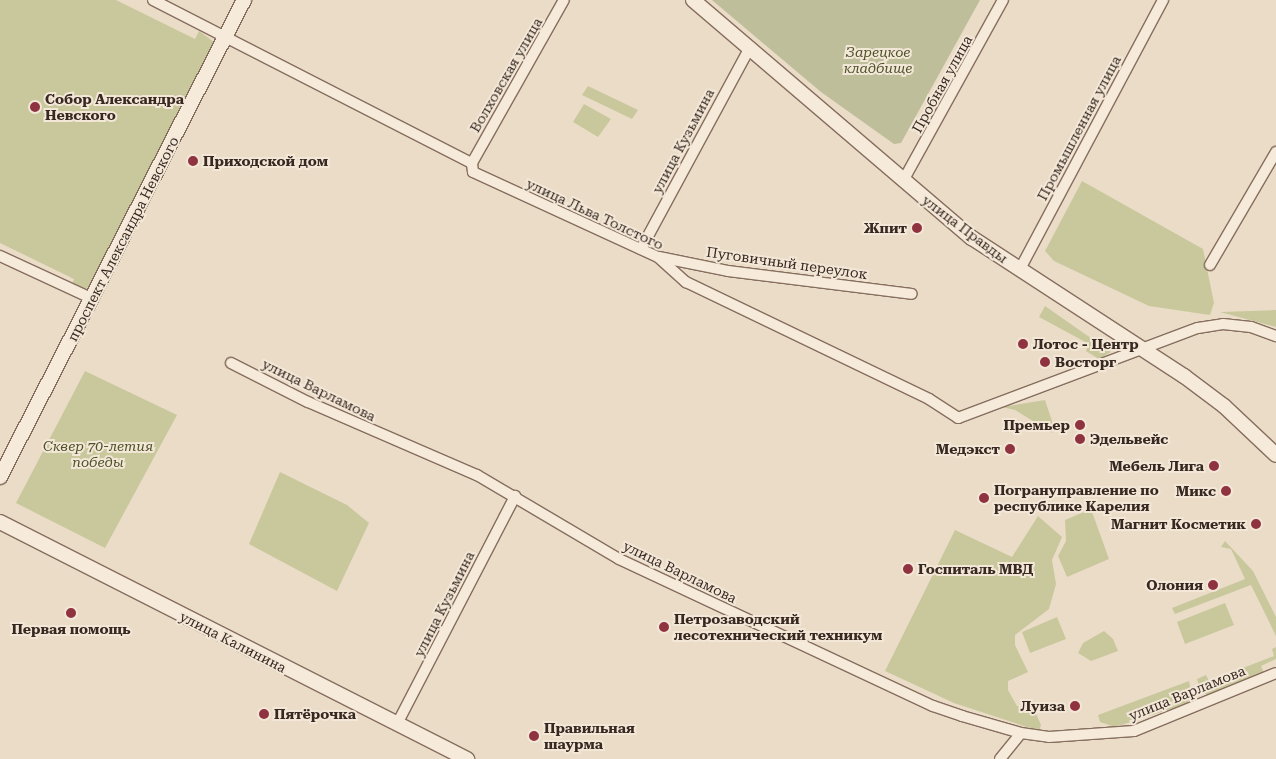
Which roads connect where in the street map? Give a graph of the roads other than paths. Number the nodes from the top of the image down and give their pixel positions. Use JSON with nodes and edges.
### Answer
{"nodes":[{"id":1,"x":153,"y":0,"type":"edge"},
{"id":2,"x":244,"y":0,"type":"edge"},
{"id":3,"x":564,"y":0,"type":"edge"},
{"id":4,"x":693,"y":0,"type":"edge"},
{"id":5,"x":1003,"y":0,"type":"edge"},
{"id":6,"x":1163,"y":0,"type":"edge"},
{"id":7,"x":225,"y":37,"type":"junction"},
{"id":8,"x":750,"y":47,"type":"junction"},
{"id":9,"x":1276,"y":152,"type":"edge"},
{"id":10,"x":472,"y":163,"type":"junction"},
{"id":11,"x":903,"y":181,"type":"junction"},
{"id":12,"x":641,"y":248,"type":"junction"},
{"id":13,"x":0,"y":256,"type":"edge"},
{"id":14,"x":658,"y":257,"type":"junction"},
{"id":15,"x":1210,"y":265,"type":"dead end"},
{"id":16,"x":1020,"y":270,"type":"junction"},
{"id":17,"x":912,"y":294,"type":"dead end"},
{"id":18,"x":93,"y":299,"type":"junction"},
{"id":19,"x":1276,"y":336,"type":"edge"},
{"id":20,"x":1143,"y":348,"type":"junction"},
{"id":21,"x":231,"y":363,"type":"dead end"},
{"id":22,"x":1276,"y":455,"type":"edge"},
{"id":23,"x":0,"y":477,"type":"edge"},
{"id":24,"x":515,"y":496,"type":"junction"},
{"id":25,"x":0,"y":522,"type":"edge"},
{"id":26,"x":1276,"y":673,"type":"edge"},
{"id":27,"x":398,"y":724,"type":"junction"},
{"id":28,"x":1021,"y":733,"type":"junction"},
{"id":29,"x":468,"y":759,"type":"edge"},
{"id":30,"x":1000,"y":759,"type":"edge"}],
"edges":[{"from":1,"to":7,"type":"street","name":"улица Льва Толстого"},
{"from":2,"to":7,"type":"main road","name":"проспект Александра Невского"},
{"from":3,"to":10,"type":"street","name":"Волховская улица"},
{"from":4,"to":8,"type":"main road","name":"улица Правды"},
{"from":5,"to":11,"type":"street","name":"Пробная улица"},
{"from":6,"to":16,"type":"street","name":"Промышленная улица"},
{"from":7,"to":10,"type":"street","name":"улица Льва Толстого"},
{"from":7,"to":18,"type":"main road","name":"проспект Александра Невского"},
{"from":8,"to":11,"type":"main road","name":"улица Правды"},
{"from":8,"to":12,"type":"street","name":"улица Кузьмина"},
{"from":9,"to":15,"type":"street"},
{"from":10,"to":12,"type":"street","name":"улица Льва Толстого"},
{"from":11,"to":16,"type":"main road","name":"улица Правды"},
{"from":12,"to":14,"type":"street","name":"улица Льва Толстого"},
{"from":13,"to":18,"type":"street"},
{"from":14,"to":17,"type":"street","name":"Пуговичный переулок"},
{"from":14,"to":20,"type":"street","name":"улица Льва Толстого"},
{"from":16,"to":20,"type":"main road","name":"улица Правды"},
{"from":18,"to":23,"type":"main road","name":"проспект Александра Невского"},
{"from":19,"to":20,"type":"street"},
{"from":20,"to":22,"type":"main road","name":"улица Правды"},
{"from":21,"to":24,"type":"street","name":"улица Варламова"},
{"from":24,"to":27,"type":"street","name":"улица Кузьмина"},
{"from":24,"to":28,"type":"street","name":"улица Варламова"},
{"from":25,"to":27,"type":"main road","name":"улица Калинина"},
{"from":26,"to":28,"type":"street","name":"улица Варламова"},
{"from":27,"to":29,"type":"main road","name":"улица Калинина"},
{"from":28,"to":30,"type":"street"}]}
